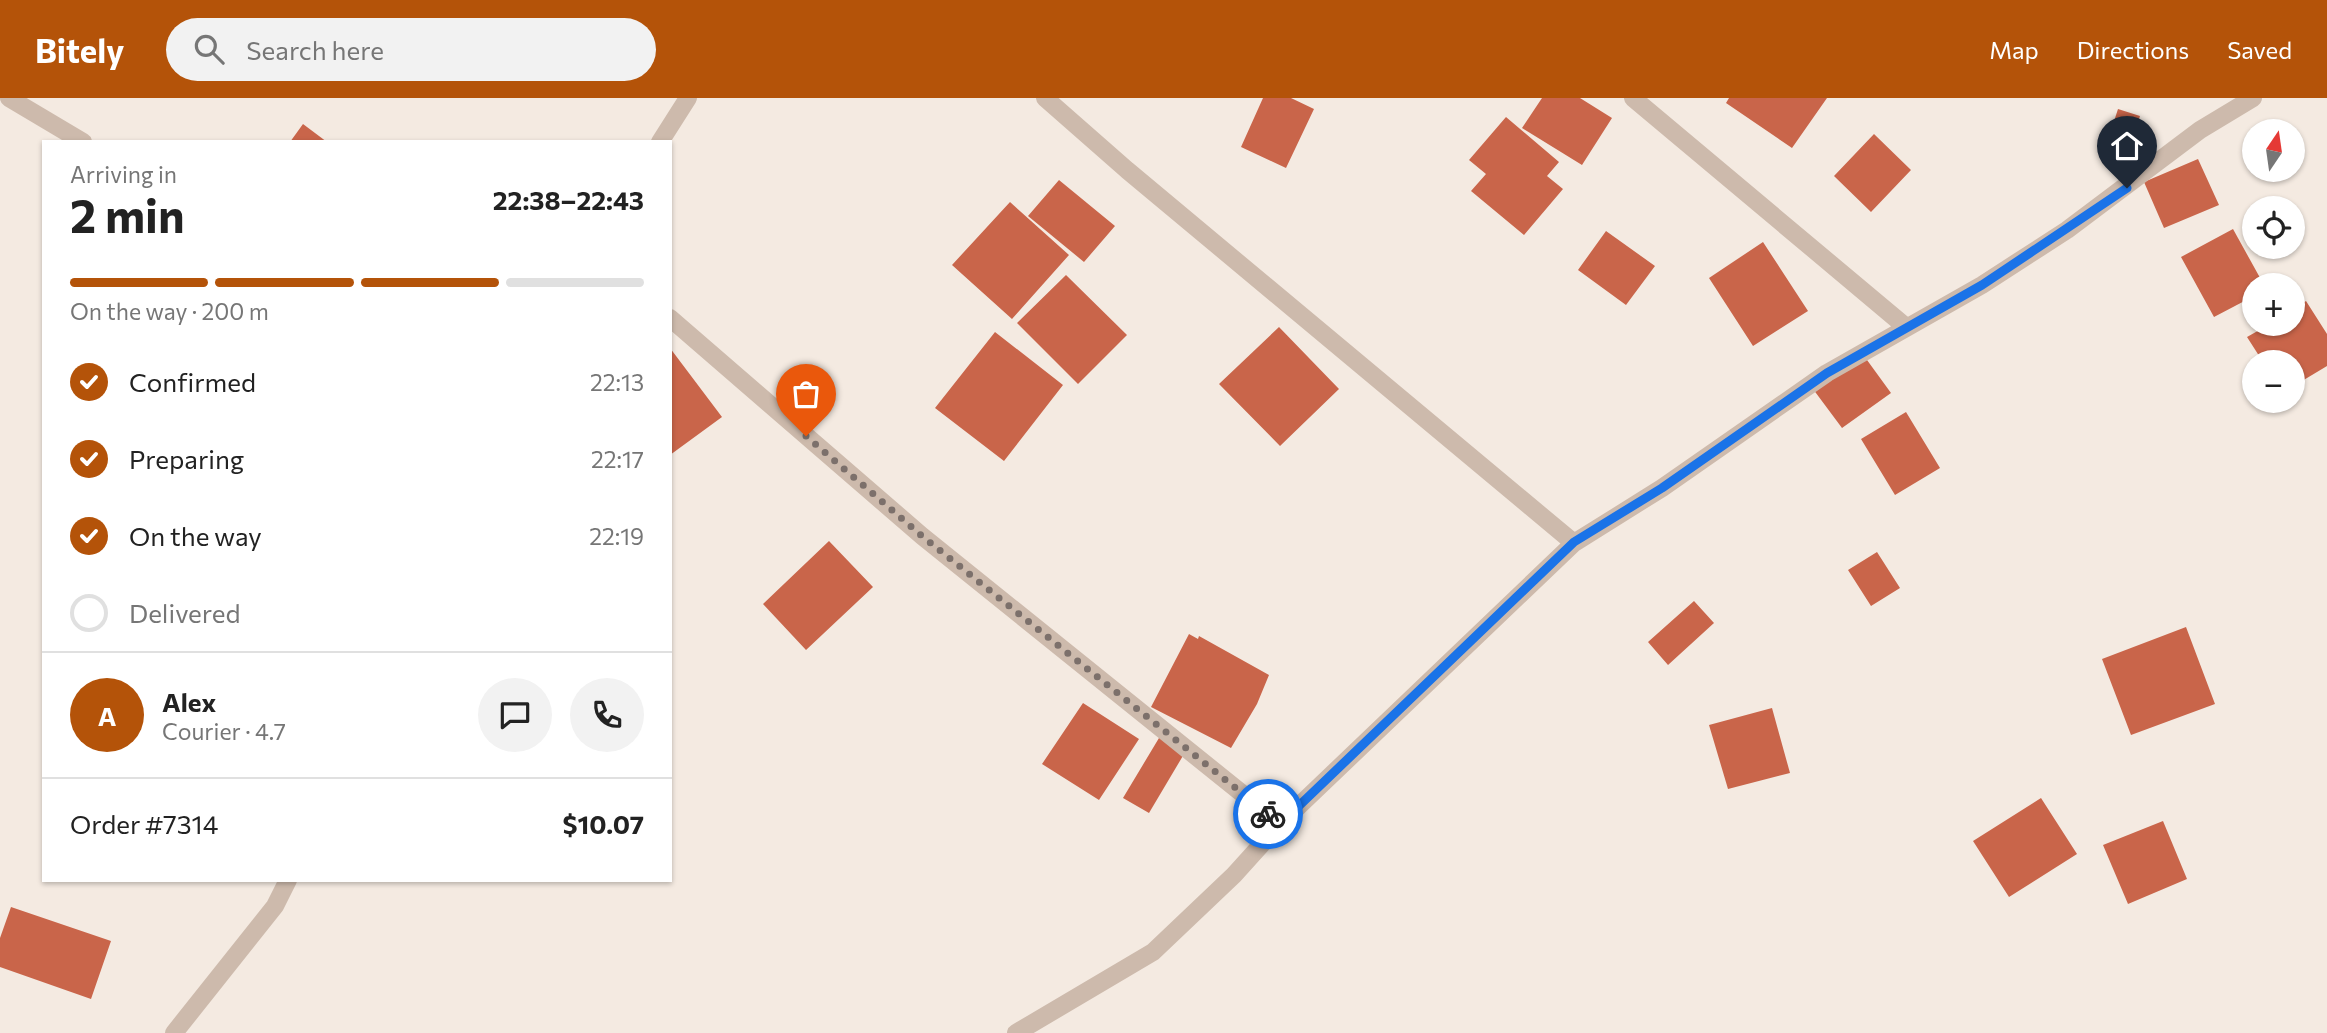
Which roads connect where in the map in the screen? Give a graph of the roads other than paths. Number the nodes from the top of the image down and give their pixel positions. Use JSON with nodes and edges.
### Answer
{"nodes":[{"id":1,"x":9,"y":98,"type":"edge"},
{"id":2,"x":688,"y":98,"type":"edge"},
{"id":3,"x":1045,"y":98,"type":"edge"},
{"id":4,"x":1633,"y":98,"type":"edge"},
{"id":5,"x":2253,"y":98,"type":"edge"},
{"id":6,"x":80,"y":140,"type":"edge"},
{"id":7,"x":661,"y":140,"type":"edge"},
{"id":8,"x":672,"y":320,"type":"edge"},
{"id":9,"x":1906,"y":327,"type":"junction"},
{"id":10,"x":1574,"y":542,"type":"junction"},
{"id":11,"x":1280,"y":824,"type":"junction"},
{"id":12,"x":287,"y":882,"type":"edge"},
{"id":13,"x":174,"y":1033,"type":"edge"},
{"id":14,"x":1016,"y":1033,"type":"edge"}],
"edges":[{"from":1,"to":6,"type":"street"},
{"from":2,"to":7,"type":"street"},
{"from":3,"to":10,"type":"street"},
{"from":4,"to":9,"type":"street"},
{"from":5,"to":9,"type":"street"},
{"from":8,"to":11,"type":"street"},
{"from":9,"to":10,"type":"street"},
{"from":10,"to":11,"type":"street"},
{"from":11,"to":14,"type":"street"},
{"from":12,"to":13,"type":"street"}]}
